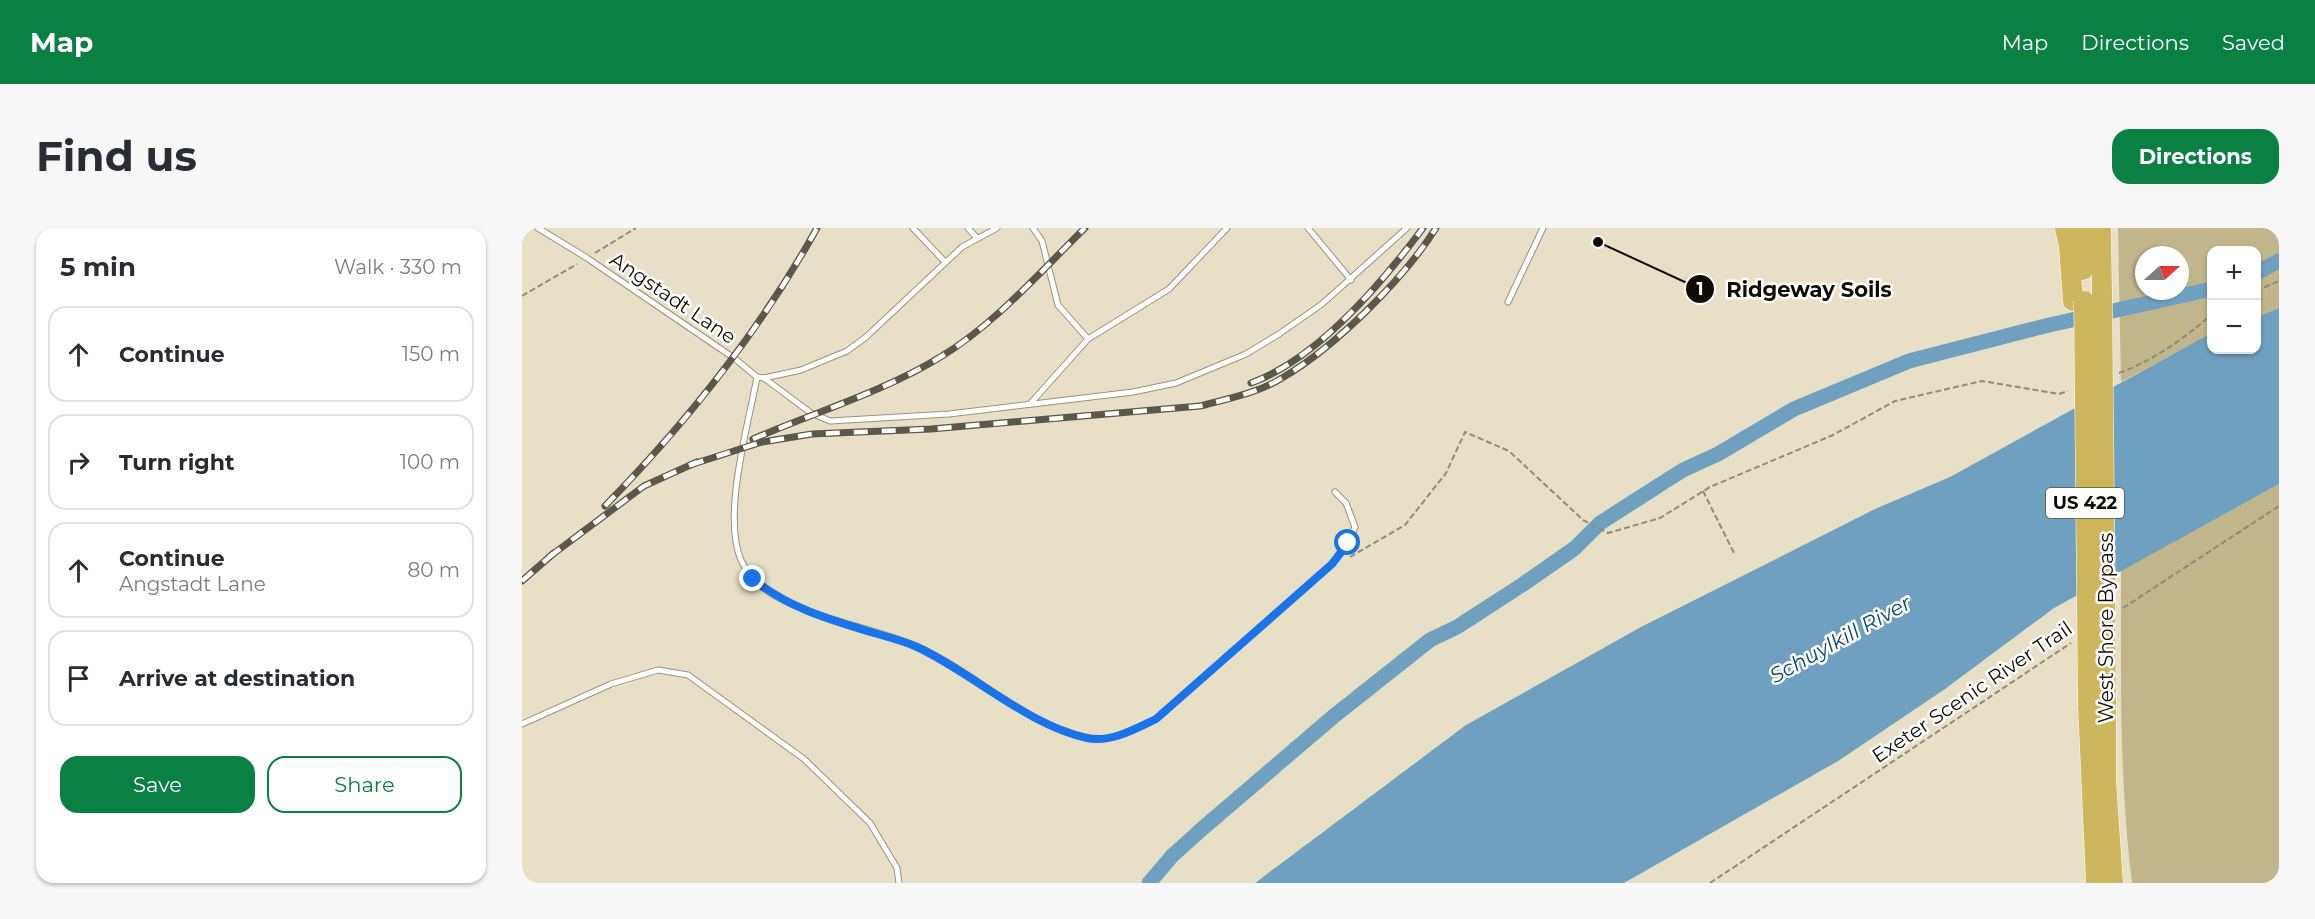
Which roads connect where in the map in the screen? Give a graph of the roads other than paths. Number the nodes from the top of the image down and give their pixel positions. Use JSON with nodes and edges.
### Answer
{"nodes":[{"id":1,"x":538,"y":228,"type":"edge"},
{"id":2,"x":913,"y":228,"type":"edge"},
{"id":3,"x":968,"y":228,"type":"edge"},
{"id":4,"x":997,"y":228,"type":"edge"},
{"id":5,"x":1034,"y":228,"type":"edge"},
{"id":6,"x":1227,"y":228,"type":"edge"},
{"id":7,"x":1308,"y":228,"type":"edge"},
{"id":8,"x":1407,"y":228,"type":"edge"},
{"id":9,"x":1544,"y":228,"type":"edge"},
{"id":10,"x":2065,"y":228,"type":"edge"},
{"id":11,"x":2082,"y":228,"type":"edge"},
{"id":12,"x":2101,"y":228,"type":"edge"},
{"id":13,"x":977,"y":238,"type":"junction"},
{"id":14,"x":945,"y":262,"type":"junction"},
{"id":15,"x":1351,"y":280,"type":"junction"},
{"id":16,"x":2078,"y":301,"type":"junction"},
{"id":17,"x":1508,"y":302,"type":"dead end"},
{"id":18,"x":1088,"y":339,"type":"junction"},
{"id":19,"x":757,"y":377,"type":"junction"},
{"id":20,"x":764,"y":378,"type":"junction"},
{"id":21,"x":1030,"y":404,"type":"junction"},
{"id":22,"x":1335,"y":492,"type":"dead end"},
{"id":23,"x":522,"y":724,"type":"edge"},
{"id":24,"x":899,"y":883,"type":"edge"},
{"id":25,"x":2096,"y":883,"type":"edge"},
{"id":26,"x":2113,"y":883,"type":"edge"}],
"edges":[{"from":1,"to":19,"type":"lane","name":"Angstadt Lane"},
{"from":2,"to":14,"type":"lane"},
{"from":3,"to":13,"type":"lane"},
{"from":4,"to":13,"type":"lane"},
{"from":5,"to":18,"type":"lane"},
{"from":6,"to":18,"type":"lane"},
{"from":7,"to":15,"type":"lane"},
{"from":8,"to":15,"type":"lane"},
{"from":9,"to":17,"type":"lane"},
{"from":10,"to":16,"type":"highway"},
{"from":11,"to":16,"type":"highway","name":"West Shore Bypass","number":"US 422"},
{"from":12,"to":26,"type":"highway","name":"West Shore Bypass","number":"US 422","bridge":true},
{"from":13,"to":14,"type":"lane"},
{"from":14,"to":20,"type":"lane"},
{"from":15,"to":21,"type":"lane"},
{"from":16,"to":25,"type":"highway","name":"West Shore Bypass","number":"US 422","bridge":true},
{"from":18,"to":21,"type":"lane"},
{"from":19,"to":20,"type":"lane"},
{"from":19,"to":22,"type":"lane"},
{"from":20,"to":21,"type":"lane"},
{"from":23,"to":24,"type":"lane"}]}
